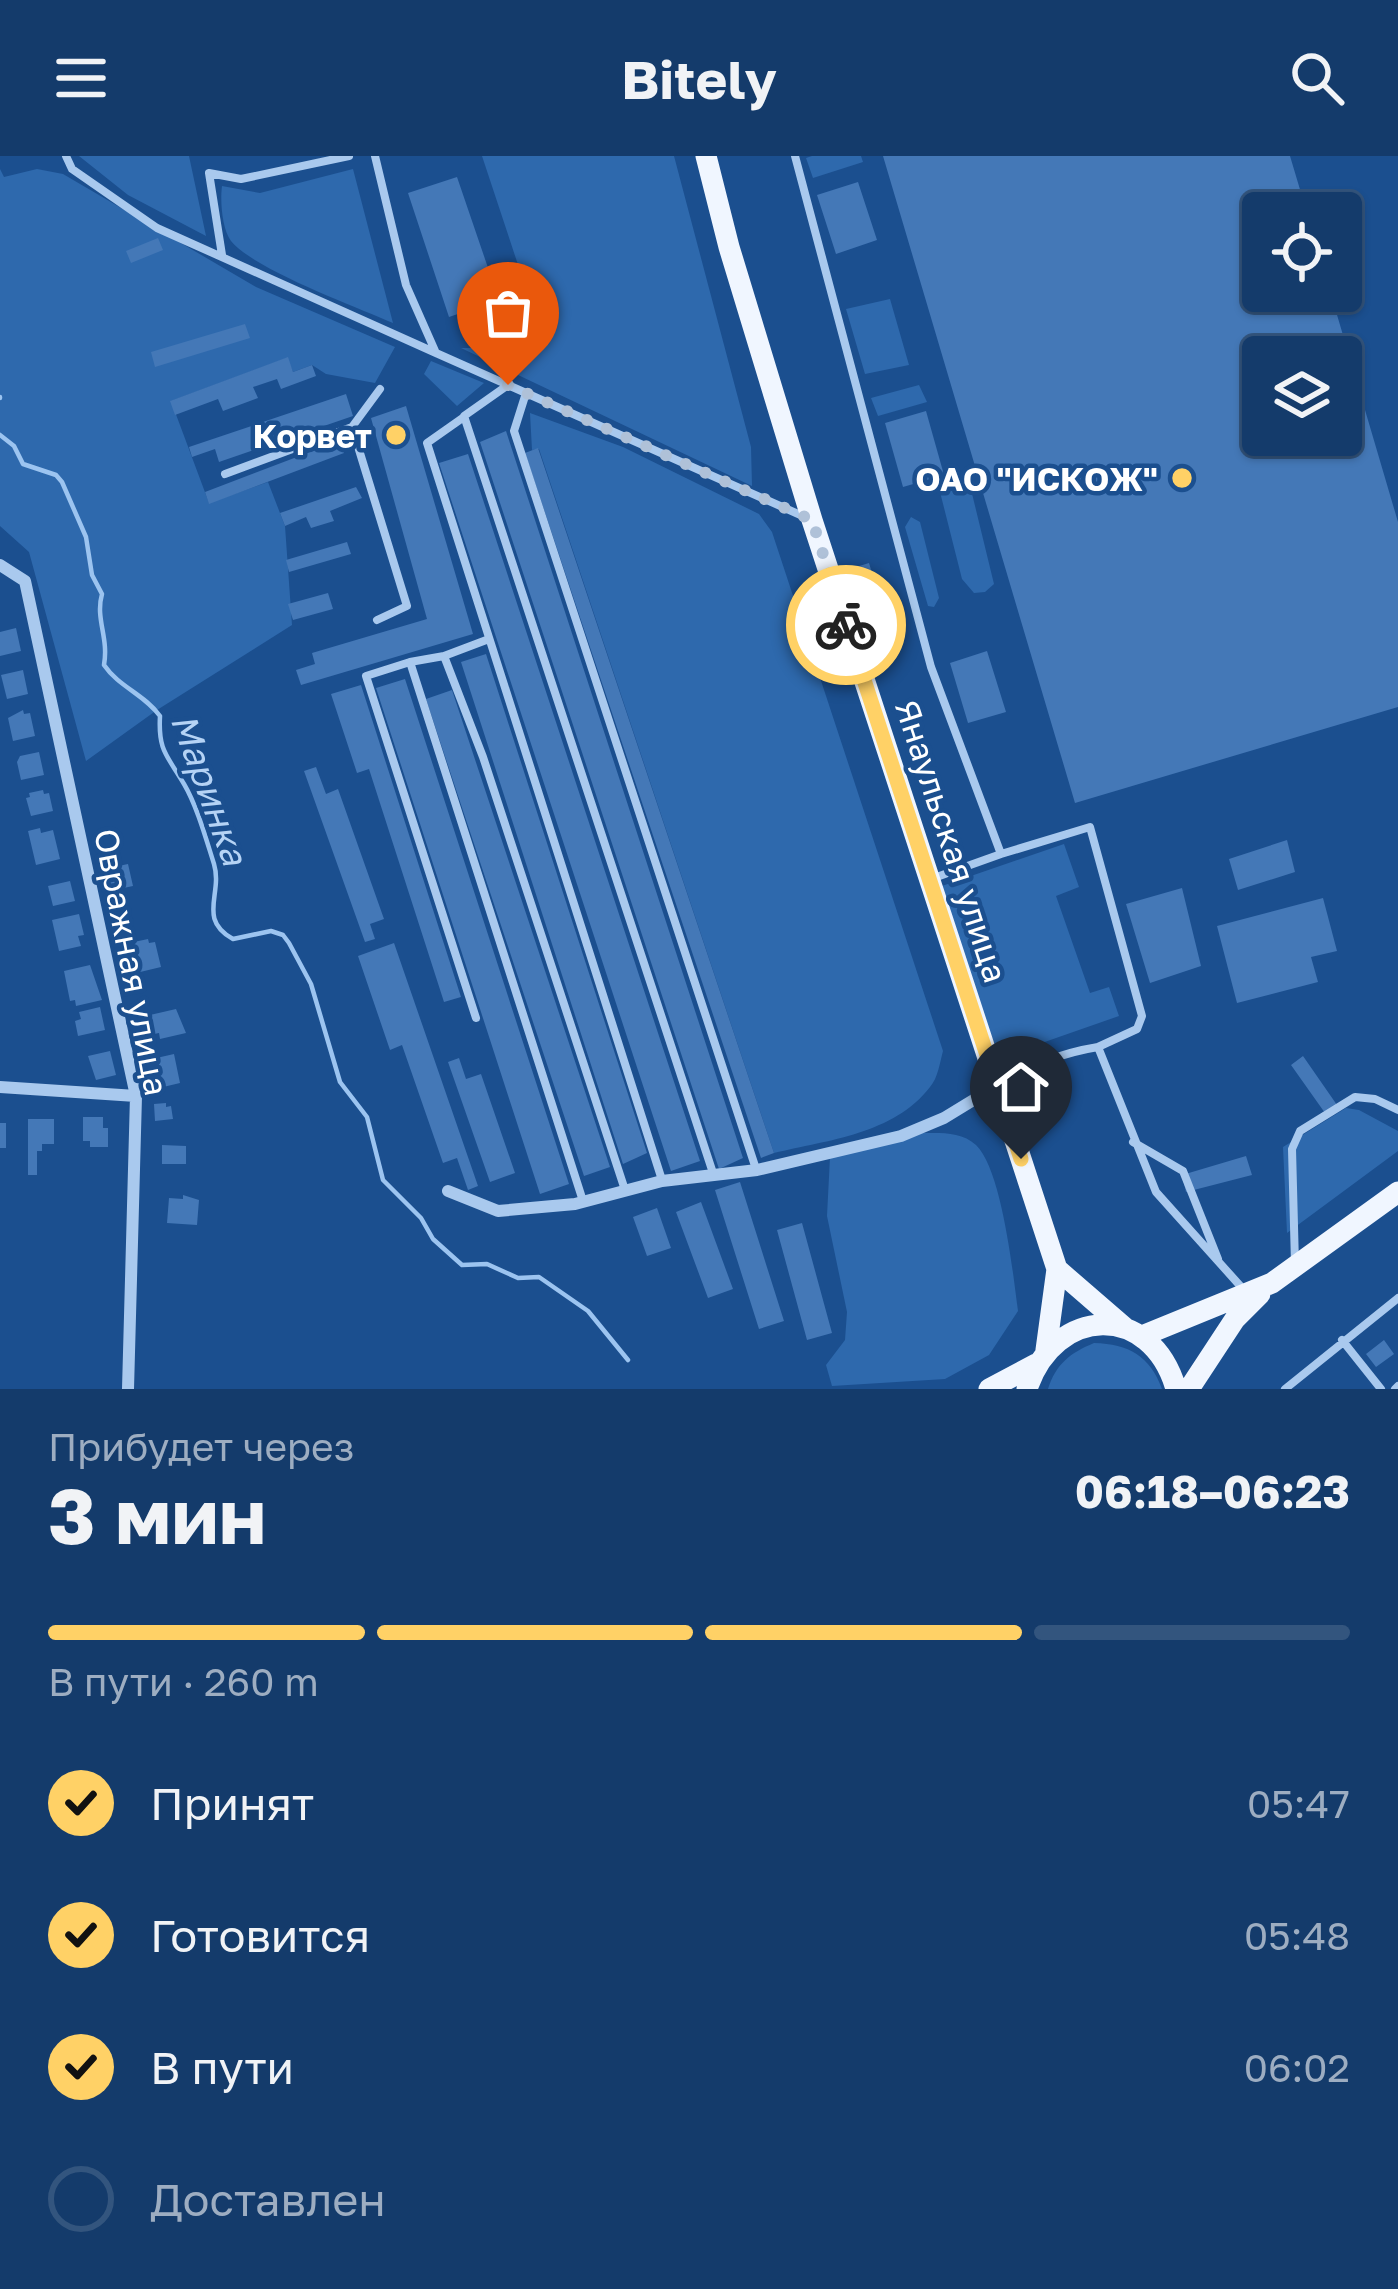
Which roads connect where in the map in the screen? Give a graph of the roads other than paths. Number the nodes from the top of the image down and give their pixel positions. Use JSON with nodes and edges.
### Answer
{"nodes":[{"id":1,"x":65,"y":156,"type":"edge"},
{"id":2,"x":349,"y":156,"type":"edge"},
{"id":3,"x":375,"y":156,"type":"edge"},
{"id":4,"x":706,"y":156,"type":"edge"},
{"id":5,"x":795,"y":156,"type":"edge"},
{"id":6,"x":222,"y":256,"type":"junction"},
{"id":7,"x":436,"y":353,"type":"junction"},
{"id":8,"x":508,"y":385,"type":"junction"},
{"id":9,"x":380,"y":388,"type":"dead end"},
{"id":10,"x":526,"y":393,"type":"junction"},
{"id":11,"x":464,"y":416,"type":"junction"},
{"id":12,"x":352,"y":427,"type":"junction"},
{"id":13,"x":225,"y":474,"type":"dead end"},
{"id":14,"x":812,"y":520,"type":"junction"},
{"id":15,"x":0,"y":565,"type":"edge"},
{"id":16,"x":377,"y":620,"type":"dead end"},
{"id":17,"x":489,"y":639,"type":"junction"},
{"id":18,"x":444,"y":656,"type":"junction"},
{"id":19,"x":410,"y":662,"type":"junction"},
{"id":20,"x":1000,"y":854,"type":"junction"},
{"id":21,"x":930,"y":880,"type":"junction"},
{"id":22,"x":476,"y":1018,"type":"dead end"},
{"id":23,"x":1098,"y":1047,"type":"junction"},
{"id":24,"x":998,"y":1085,"type":"junction"},
{"id":25,"x":0,"y":1088,"type":"edge"},
{"id":26,"x":136,"y":1096,"type":"junction"},
{"id":27,"x":1398,"y":1110,"type":"edge"},
{"id":28,"x":1133,"y":1142,"type":"junction"},
{"id":29,"x":757,"y":1170,"type":"junction"},
{"id":30,"x":714,"y":1176,"type":"junction"},
{"id":31,"x":662,"y":1181,"type":"junction"},
{"id":32,"x":448,"y":1190,"type":"dead end"},
{"id":33,"x":626,"y":1190,"type":"junction"},
{"id":34,"x":1396,"y":1198,"type":"edge"},
{"id":35,"x":583,"y":1202,"type":"junction"},
{"id":36,"x":1218,"y":1261,"type":"junction"},
{"id":37,"x":1295,"y":1266,"type":"junction"},
{"id":38,"x":1057,"y":1269,"type":"junction"},
{"id":39,"x":1271,"y":1282,"type":"junction"},
{"id":40,"x":1248,"y":1294,"type":"junction"},
{"id":41,"x":1398,"y":1298,"type":"edge"},
{"id":42,"x":1134,"y":1333,"type":"junction"},
{"id":43,"x":1342,"y":1340,"type":"junction"},
{"id":44,"x":1041,"y":1357,"type":"junction"},
{"id":45,"x":128,"y":1389,"type":"edge"},
{"id":46,"x":988,"y":1389,"type":"edge"},
{"id":47,"x":1028,"y":1389,"type":"edge"},
{"id":48,"x":1176,"y":1389,"type":"edge"},
{"id":49,"x":1189,"y":1389,"type":"edge"},
{"id":50,"x":1285,"y":1389,"type":"edge"},
{"id":51,"x":1381,"y":1389,"type":"edge"}],
"edges":[{"from":1,"to":6,"type":"lane"},
{"from":2,"to":6,"type":"lane"},
{"from":3,"to":7,"type":"lane"},
{"from":4,"to":14,"type":"main road","name":"Янаульская улица"},
{"from":5,"to":20,"type":"lane"},
{"from":6,"to":7,"type":"lane"},
{"from":7,"to":8,"type":"lane"},
{"from":8,"to":10,"type":"lane"},
{"from":8,"to":11,"type":"lane"},
{"from":9,"to":12,"type":"lane"},
{"from":10,"to":14,"type":"lane"},
{"from":10,"to":29,"type":"lane"},
{"from":11,"to":17,"type":"lane"},
{"from":11,"to":30,"type":"lane"},
{"from":12,"to":13,"type":"lane"},
{"from":12,"to":16,"type":"lane"},
{"from":14,"to":21,"type":"main road","name":"Янаульская улица"},
{"from":15,"to":26,"type":"street","name":"Овражная улица"},
{"from":17,"to":18,"type":"lane"},
{"from":17,"to":31,"type":"lane"},
{"from":18,"to":19,"type":"lane"},
{"from":18,"to":33,"type":"lane"},
{"from":19,"to":22,"type":"lane"},
{"from":19,"to":35,"type":"lane"},
{"from":20,"to":21,"type":"lane"},
{"from":20,"to":23,"type":"lane"},
{"from":21,"to":24,"type":"main road","name":"Янаульская улица"},
{"from":23,"to":24,"type":"lane"},
{"from":23,"to":28,"type":"lane"},
{"from":24,"to":29,"type":"street"},
{"from":24,"to":38,"type":"main road","name":"Янаульская улица"},
{"from":25,"to":26,"type":"street"},
{"from":26,"to":45,"type":"street","name":"Овражная улица"},
{"from":27,"to":37,"type":"lane"},
{"from":28,"to":36,"type":"lane"},
{"from":28,"to":36,"type":"lane"},
{"from":29,"to":30,"type":"street"},
{"from":30,"to":31,"type":"street"},
{"from":31,"to":33,"type":"street"},
{"from":32,"to":35,"type":"street"},
{"from":33,"to":35,"type":"street"},
{"from":34,"to":37,"type":"main road"},
{"from":36,"to":40,"type":"lane"},
{"from":37,"to":39,"type":"main road"},
{"from":38,"to":42,"type":"main road"},
{"from":38,"to":44,"type":"main road"},
{"from":39,"to":40,"type":"main road"},
{"from":39,"to":49,"type":"main road"},
{"from":40,"to":42,"type":"main road"},
{"from":41,"to":43,"type":"lane"},
{"from":42,"to":44,"type":"main road"},
{"from":42,"to":48,"type":"main road"},
{"from":43,"to":50,"type":"lane"},
{"from":43,"to":51,"type":"lane"},
{"from":44,"to":46,"type":"main road"},
{"from":44,"to":47,"type":"main road"}]}
